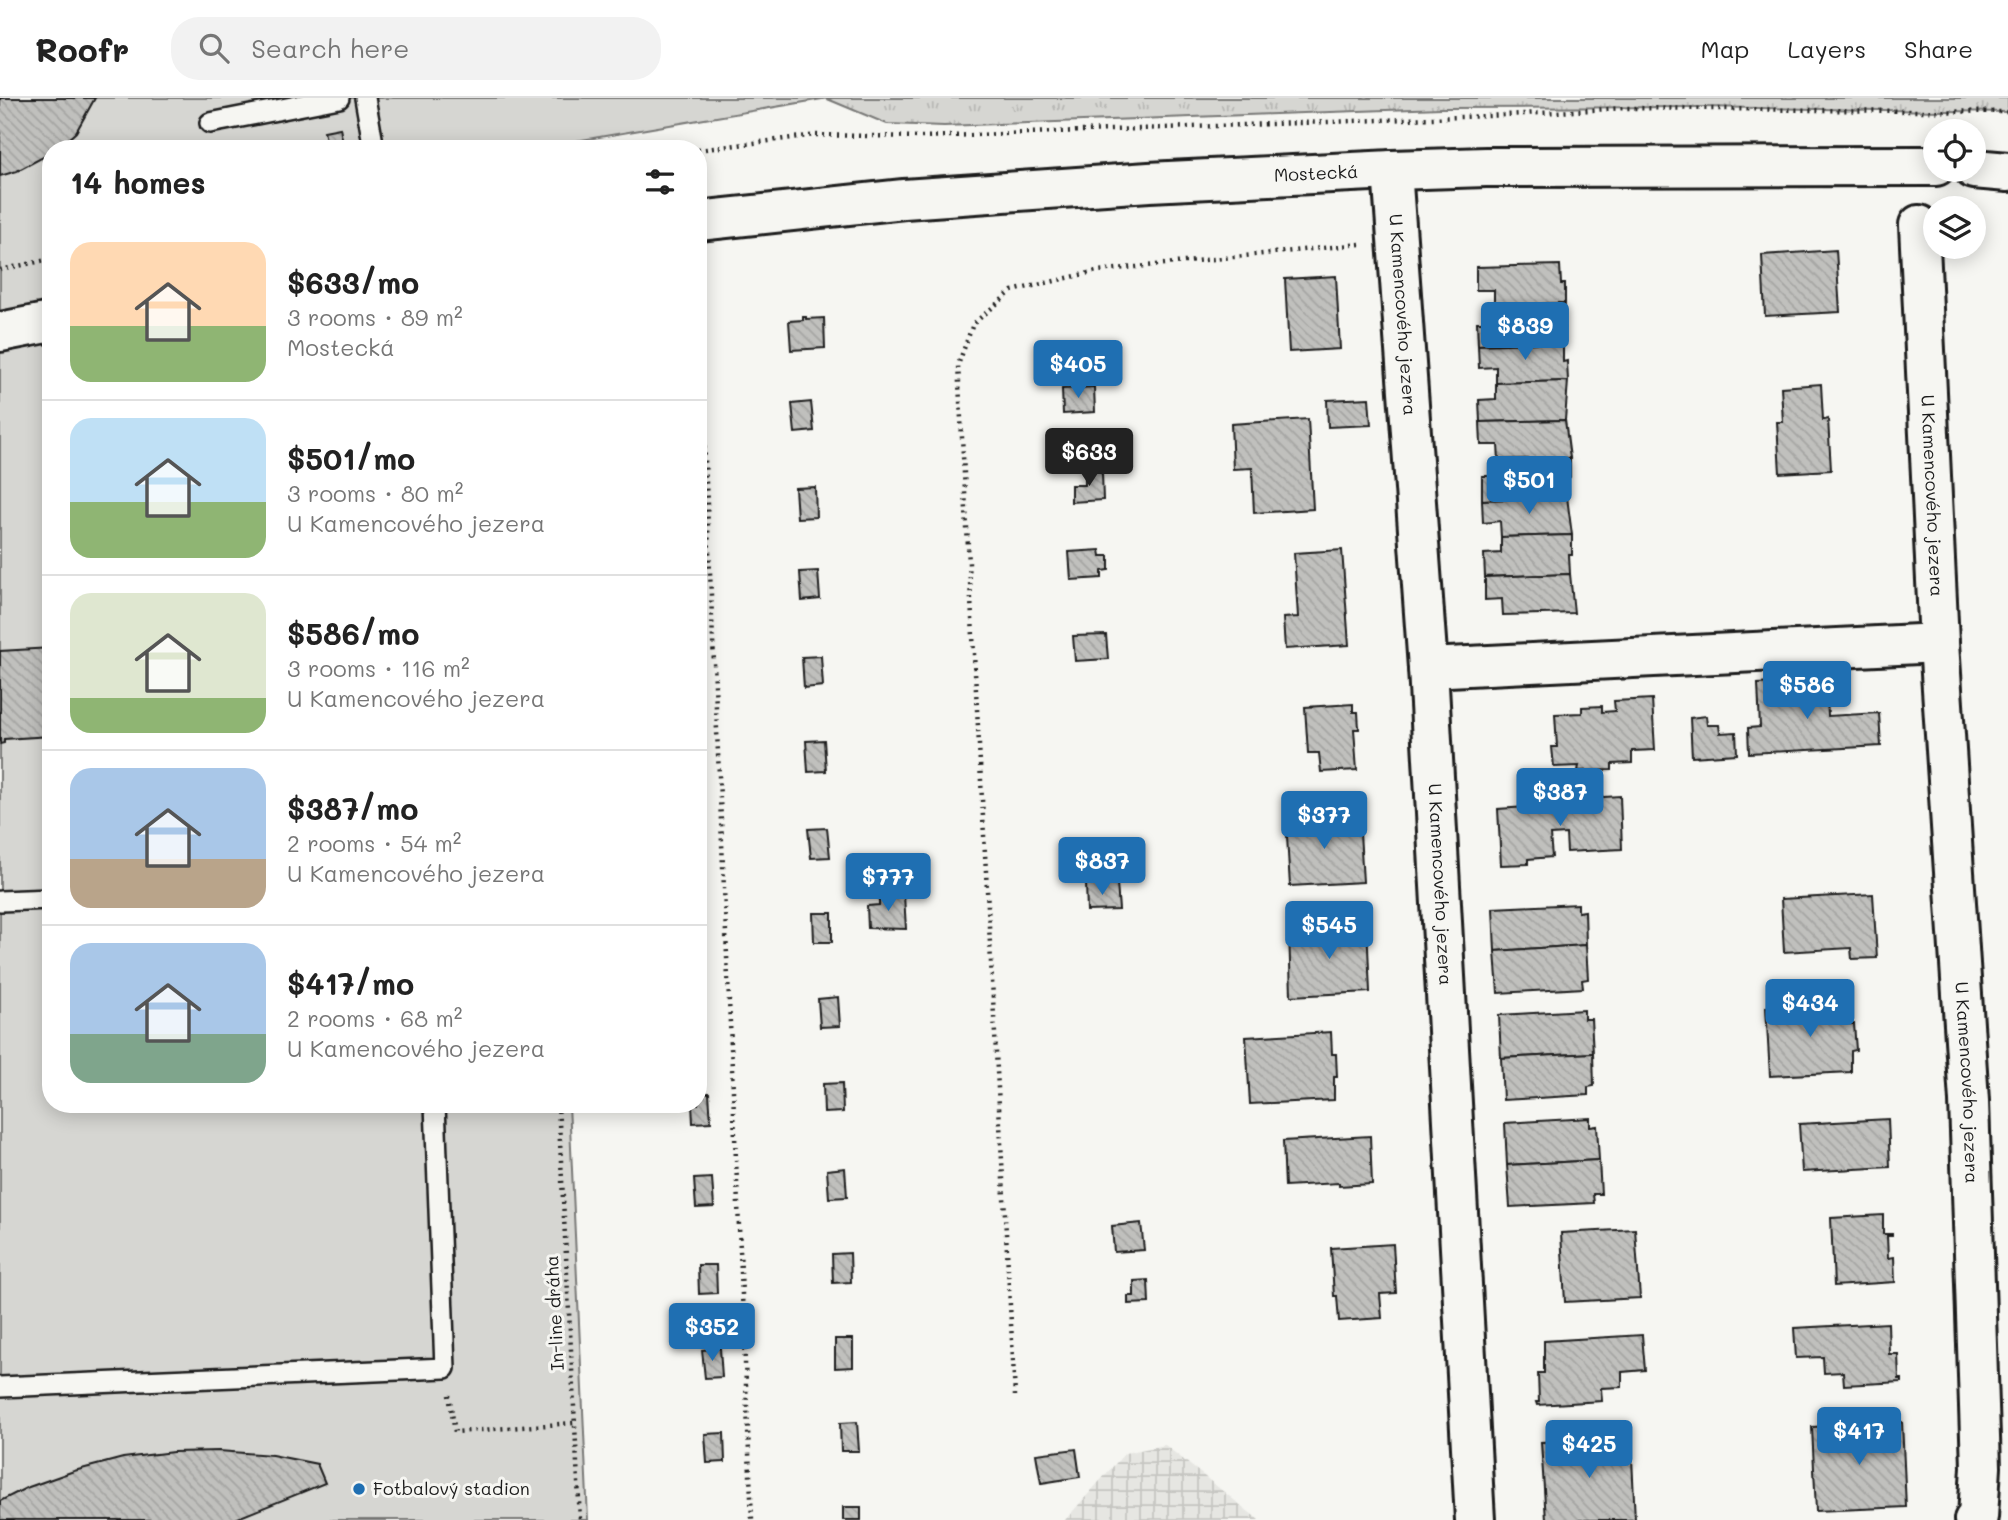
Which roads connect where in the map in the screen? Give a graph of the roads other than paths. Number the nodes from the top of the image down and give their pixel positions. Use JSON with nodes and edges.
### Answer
{"nodes":[{"id":1,"x":339,"y":98,"type":"edge"},
{"id":2,"x":365,"y":98,"type":"edge"},
{"id":3,"x":210,"y":123,"type":"dead end"},
{"id":4,"x":372,"y":140,"type":"edge"},
{"id":5,"x":1923,"y":166,"type":"edge"},
{"id":6,"x":1392,"y":170,"type":"junction"},
{"id":7,"x":1986,"y":170,"type":"edge"},
{"id":8,"x":2008,"y":172,"type":"edge"},
{"id":9,"x":707,"y":220,"type":"edge"},
{"id":10,"x":1919,"y":225,"type":"dead end"},
{"id":11,"x":42,"y":324,"type":"edge"},
{"id":12,"x":0,"y":332,"type":"edge"},
{"id":13,"x":1939,"y":643,"type":"junction"},
{"id":14,"x":1428,"y":668,"type":"junction"},
{"id":15,"x":42,"y":899,"type":"edge"},
{"id":16,"x":0,"y":901,"type":"edge"},
{"id":17,"x":435,"y":1113,"type":"edge"},
{"id":18,"x":0,"y":1387,"type":"edge"},
{"id":19,"x":1475,"y":1520,"type":"edge"},
{"id":20,"x":1974,"y":1520,"type":"edge"}],
"edges":[{"from":1,"to":3,"type":"lane"},
{"from":2,"to":4,"type":"lane"},
{"from":5,"to":6,"type":"street","name":"Mostecká"},
{"from":6,"to":9,"type":"street","name":"Mostecká"},
{"from":6,"to":14,"type":"street","name":"U Kamencového jezera"},
{"from":7,"to":8,"type":"street"},
{"from":10,"to":13,"type":"street","name":"U Kamencového jezera"},
{"from":11,"to":12,"type":"street"},
{"from":13,"to":14,"type":"street"},
{"from":13,"to":20,"type":"street","name":"U Kamencového jezera"},
{"from":14,"to":19,"type":"street","name":"U Kamencového jezera"},
{"from":15,"to":16,"type":"lane"},
{"from":17,"to":18,"type":"lane"}]}
